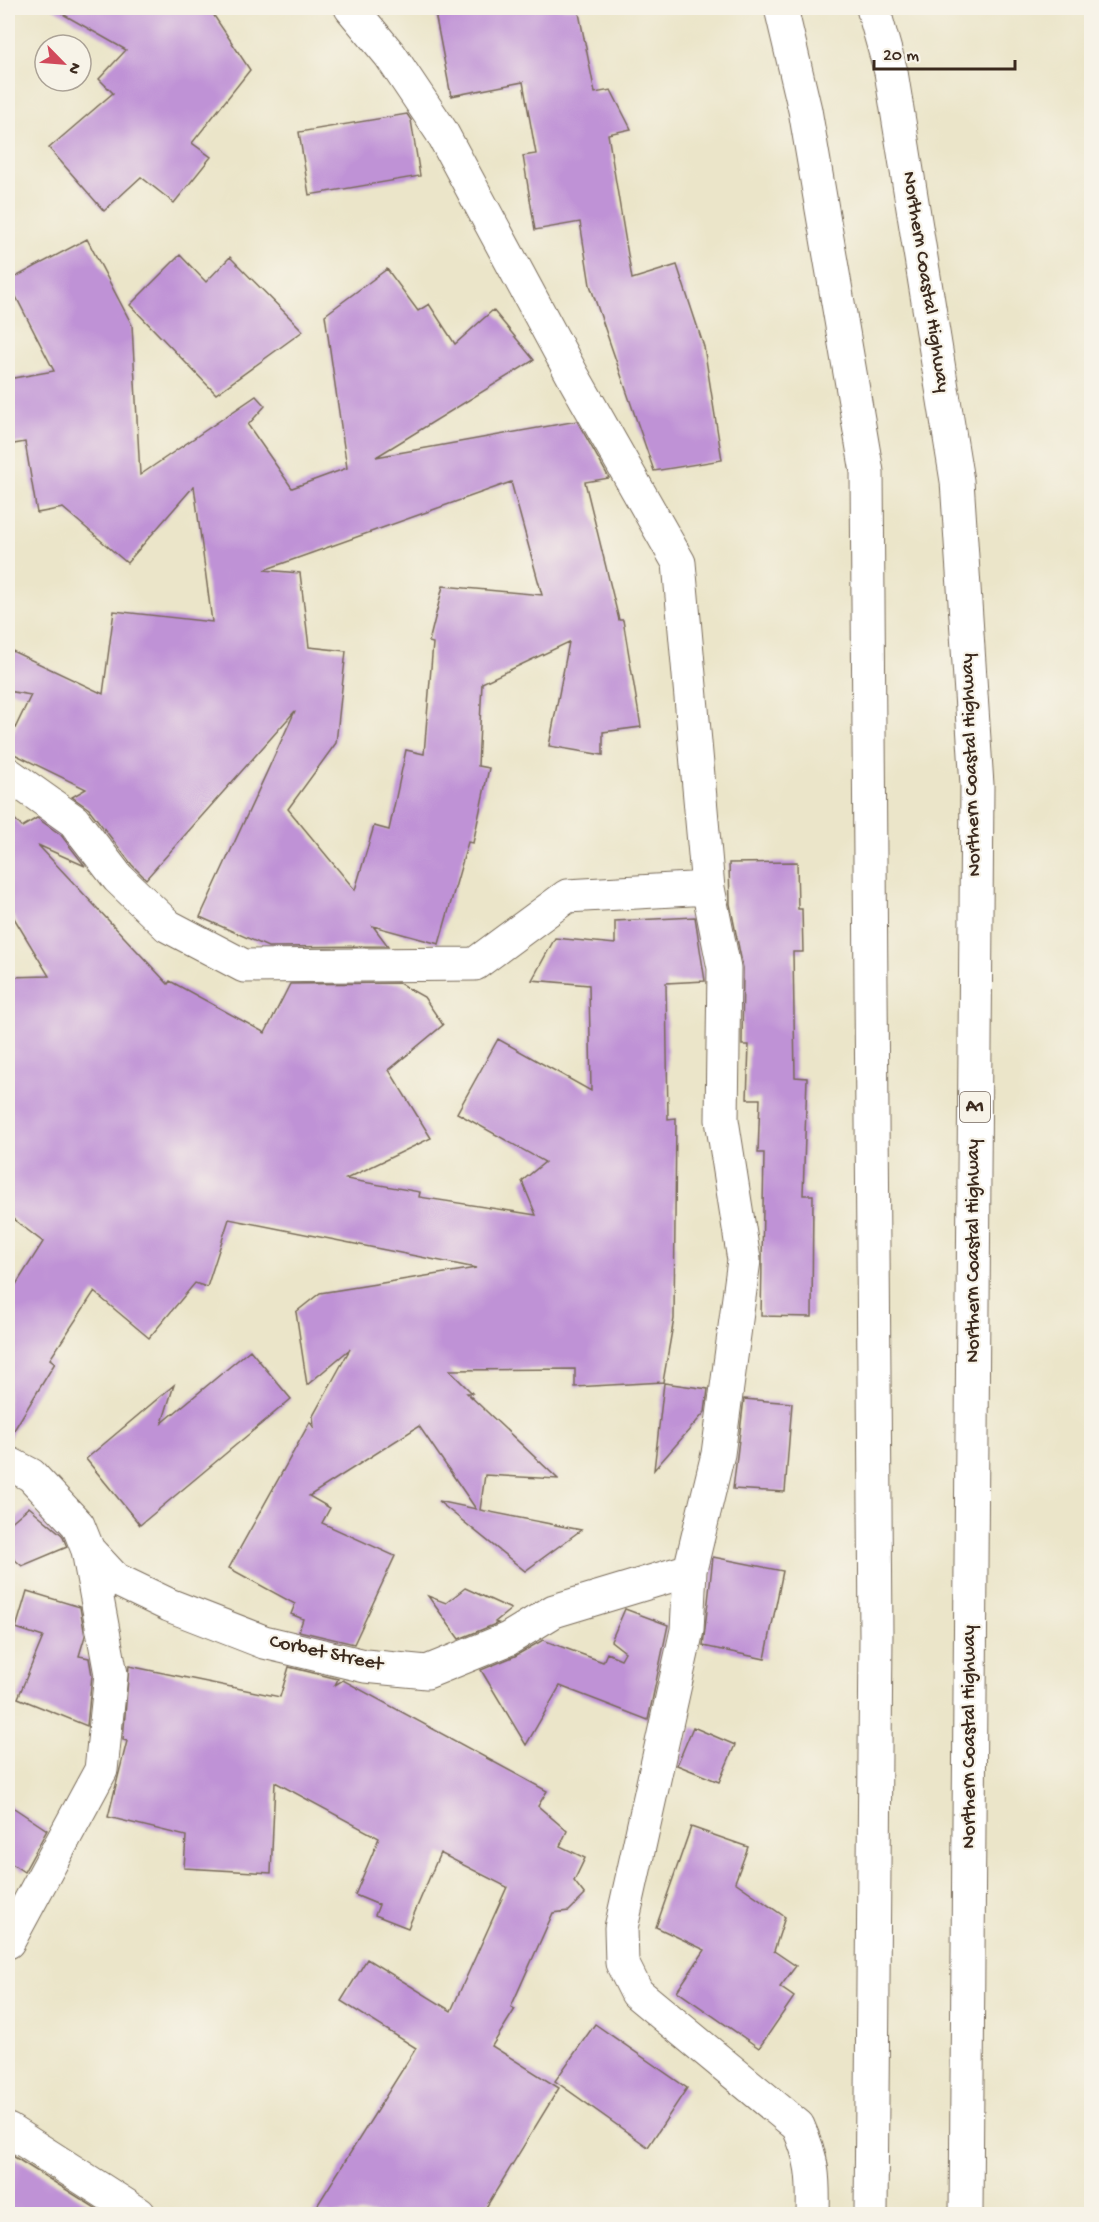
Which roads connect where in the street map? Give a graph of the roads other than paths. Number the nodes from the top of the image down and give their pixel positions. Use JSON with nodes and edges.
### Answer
{"nodes":[{"id":1,"x":351,"y":8,"type":"edge"},
{"id":2,"x":781,"y":8,"type":"edge"},
{"id":3,"x":873,"y":8,"type":"edge"},
{"id":4,"x":8,"y":774,"type":"edge"},
{"id":5,"x":708,"y":888,"type":"junction"},
{"id":6,"x":8,"y":1463,"type":"edge"},
{"id":7,"x":88,"y":1550,"type":"junction"},
{"id":8,"x":690,"y":1570,"type":"junction"},
{"id":9,"x":8,"y":1942,"type":"edge"},
{"id":10,"x":8,"y":2130,"type":"edge"},
{"id":11,"x":138,"y":2214,"type":"edge"},
{"id":12,"x":813,"y":2214,"type":"edge"},
{"id":13,"x":871,"y":2214,"type":"edge"},
{"id":14,"x":966,"y":2214,"type":"edge"}],
"edges":[{"from":1,"to":5,"type":"main road"},
{"from":2,"to":13,"type":"main road"},
{"from":3,"to":14,"type":"main road","name":"Northern Coastal Highway","number":"A1"},
{"from":4,"to":5,"type":"main road"},
{"from":5,"to":8,"type":"main road"},
{"from":6,"to":7,"type":"main road","name":"Corbet Street"},
{"from":7,"to":8,"type":"main road","name":"Corbet Street"},
{"from":7,"to":9,"type":"main road"},
{"from":8,"to":12,"type":"main road"},
{"from":10,"to":11,"type":"main road"}]}
